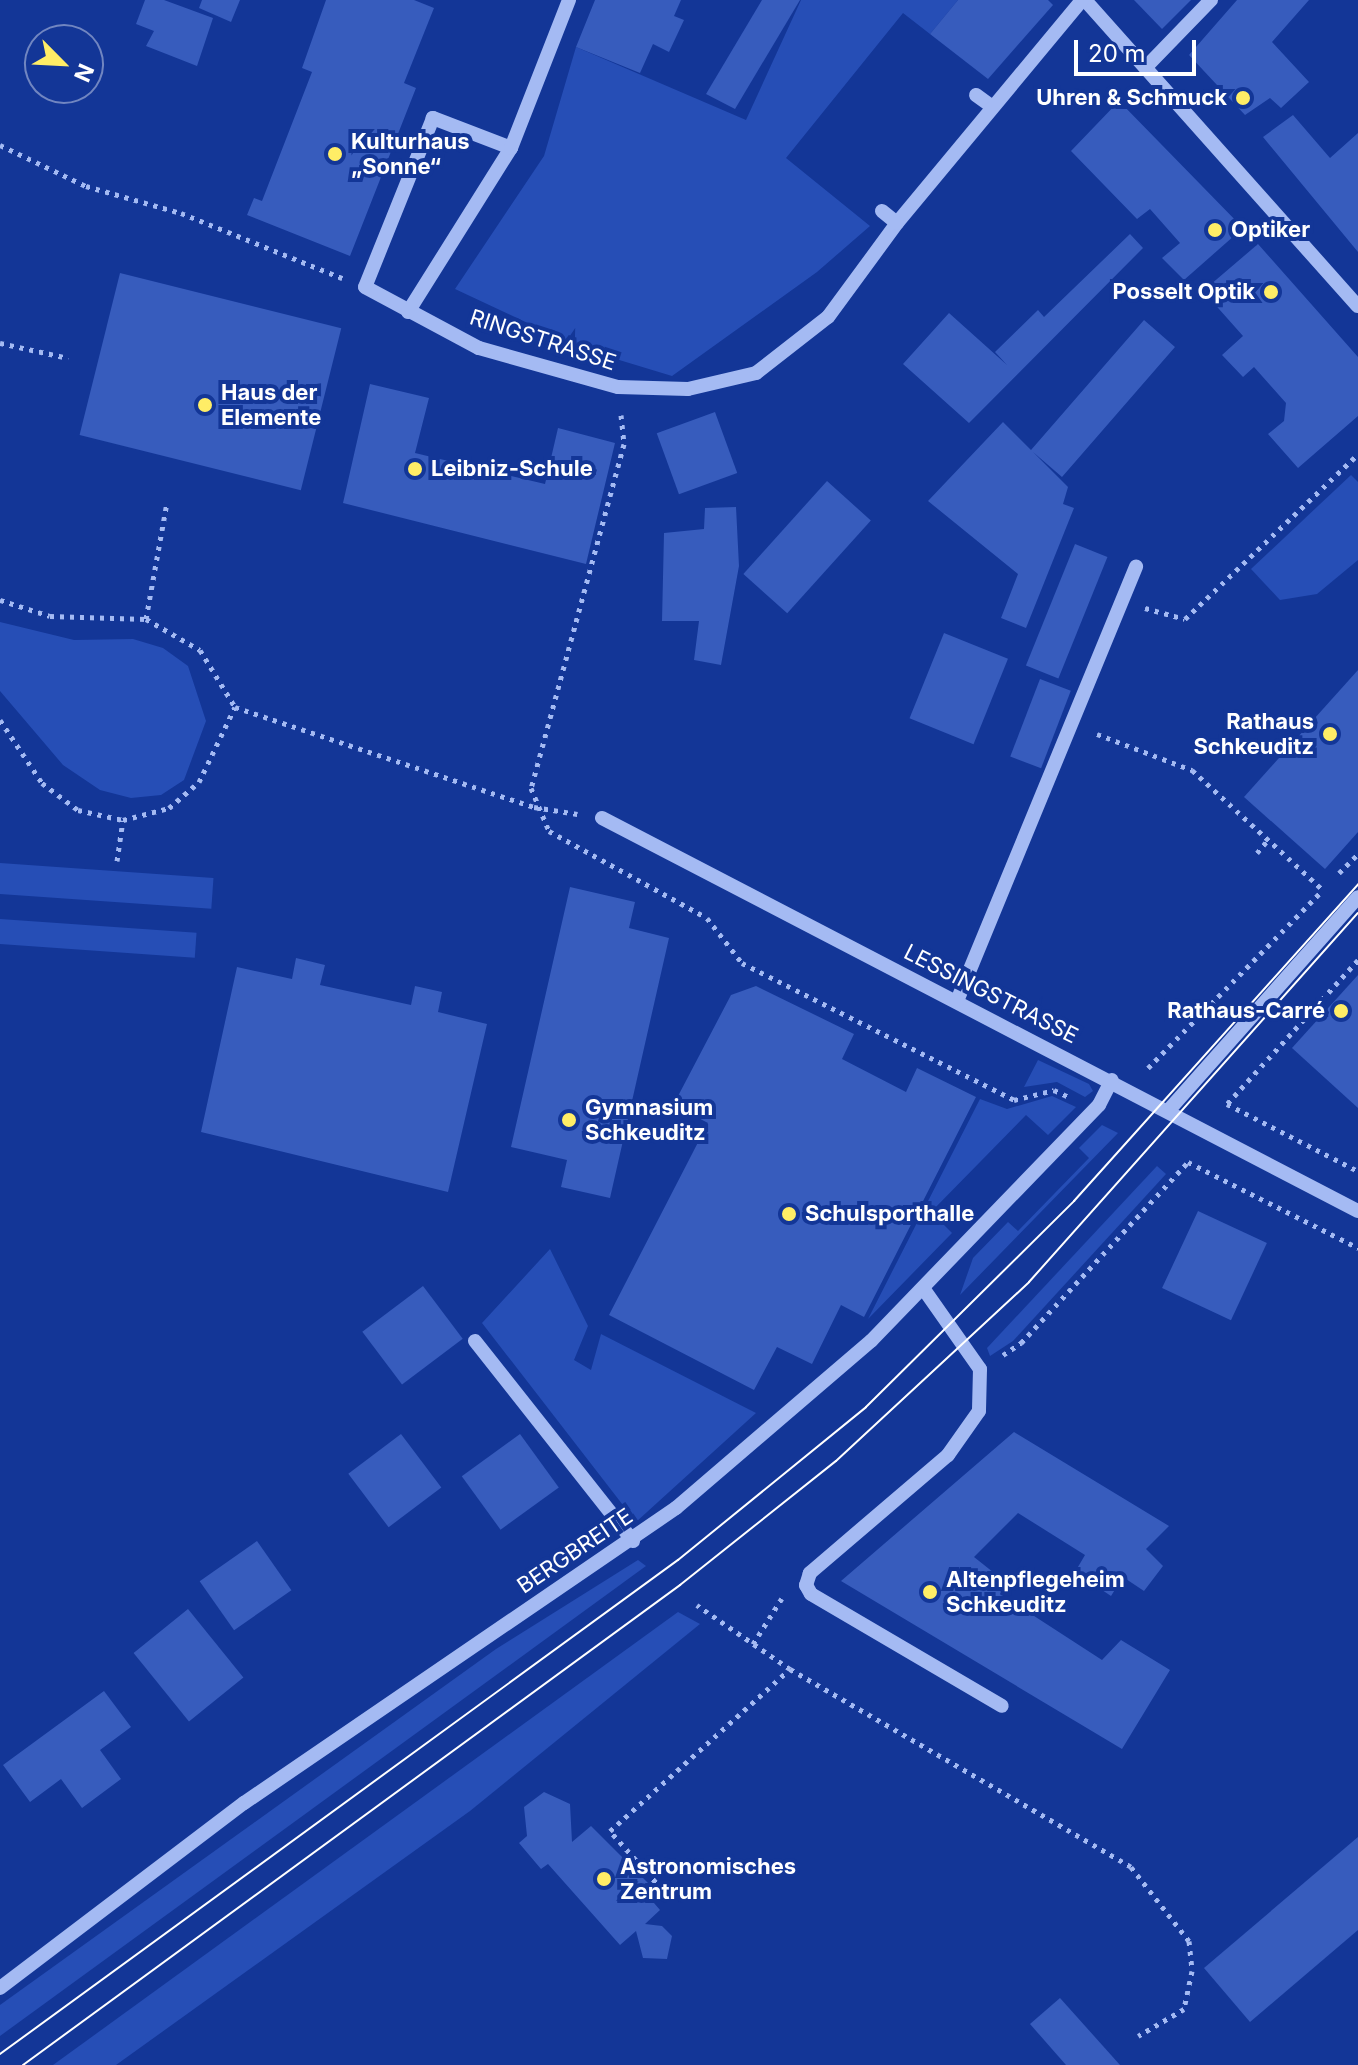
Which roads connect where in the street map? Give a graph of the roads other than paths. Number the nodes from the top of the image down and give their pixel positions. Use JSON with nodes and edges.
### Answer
{"nodes":[{"id":1,"x":569,"y":0,"type":"edge"},
{"id":2,"x":1084,"y":0,"type":"edge"},
{"id":3,"x":1211,"y":0,"type":"edge"},
{"id":4,"x":1147,"y":66,"type":"junction"},
{"id":5,"x":976,"y":95,"type":"dead end"},
{"id":6,"x":991,"y":106,"type":"junction"},
{"id":7,"x":511,"y":148,"type":"junction"},
{"id":8,"x":882,"y":211,"type":"dead end"},
{"id":9,"x":897,"y":223,"type":"junction"},
{"id":10,"x":1358,"y":306,"type":"edge"},
{"id":11,"x":408,"y":312,"type":"junction"},
{"id":12,"x":1136,"y":566,"type":"dead end"},
{"id":13,"x":602,"y":818,"type":"road end"},
{"id":14,"x":1358,"y":897,"type":"edge"},
{"id":15,"x":957,"y":1001,"type":"junction"},
{"id":16,"x":1112,"y":1080,"type":"junction"},
{"id":17,"x":1168,"y":1111,"type":"junction"},
{"id":18,"x":1358,"y":1211,"type":"edge"},
{"id":19,"x":923,"y":1288,"type":"junction"},
{"id":20,"x":475,"y":1341,"type":"dead end"},
{"id":21,"x":633,"y":1541,"type":"junction"},
{"id":22,"x":1002,"y":1706,"type":"dead end"},
{"id":23,"x":0,"y":1988,"type":"edge"}],
"edges":[{"from":1,"to":7,"type":"street"},
{"from":2,"to":4,"type":"street"},
{"from":2,"to":6,"type":"street","name":"RINGSTRASSE"},
{"from":3,"to":4,"type":"street"},
{"from":4,"to":10,"type":"street"},
{"from":5,"to":6,"type":"street"},
{"from":6,"to":9,"type":"street","name":"RINGSTRASSE"},
{"from":7,"to":11,"type":"street"},
{"from":7,"to":11,"type":"street","name":"RINGSTRASSE"},
{"from":8,"to":9,"type":"street"},
{"from":9,"to":11,"type":"street","name":"RINGSTRASSE"},
{"from":12,"to":15,"type":"street"},
{"from":13,"to":15,"type":"street","name":"LESSINGSTRASSE"},
{"from":14,"to":17,"type":"street"},
{"from":15,"to":16,"type":"street","name":"LESSINGSTRASSE"},
{"from":16,"to":17,"type":"street","name":"LESSINGSTRASSE"},
{"from":16,"to":19,"type":"street","name":"BERGBREITE"},
{"from":17,"to":18,"type":"street","name":"LESSINGSTRASSE"},
{"from":19,"to":21,"type":"street","name":"BERGBREITE"},
{"from":19,"to":22,"type":"street"},
{"from":20,"to":21,"type":"street"},
{"from":21,"to":23,"type":"street","name":"BERGBREITE"}]}
